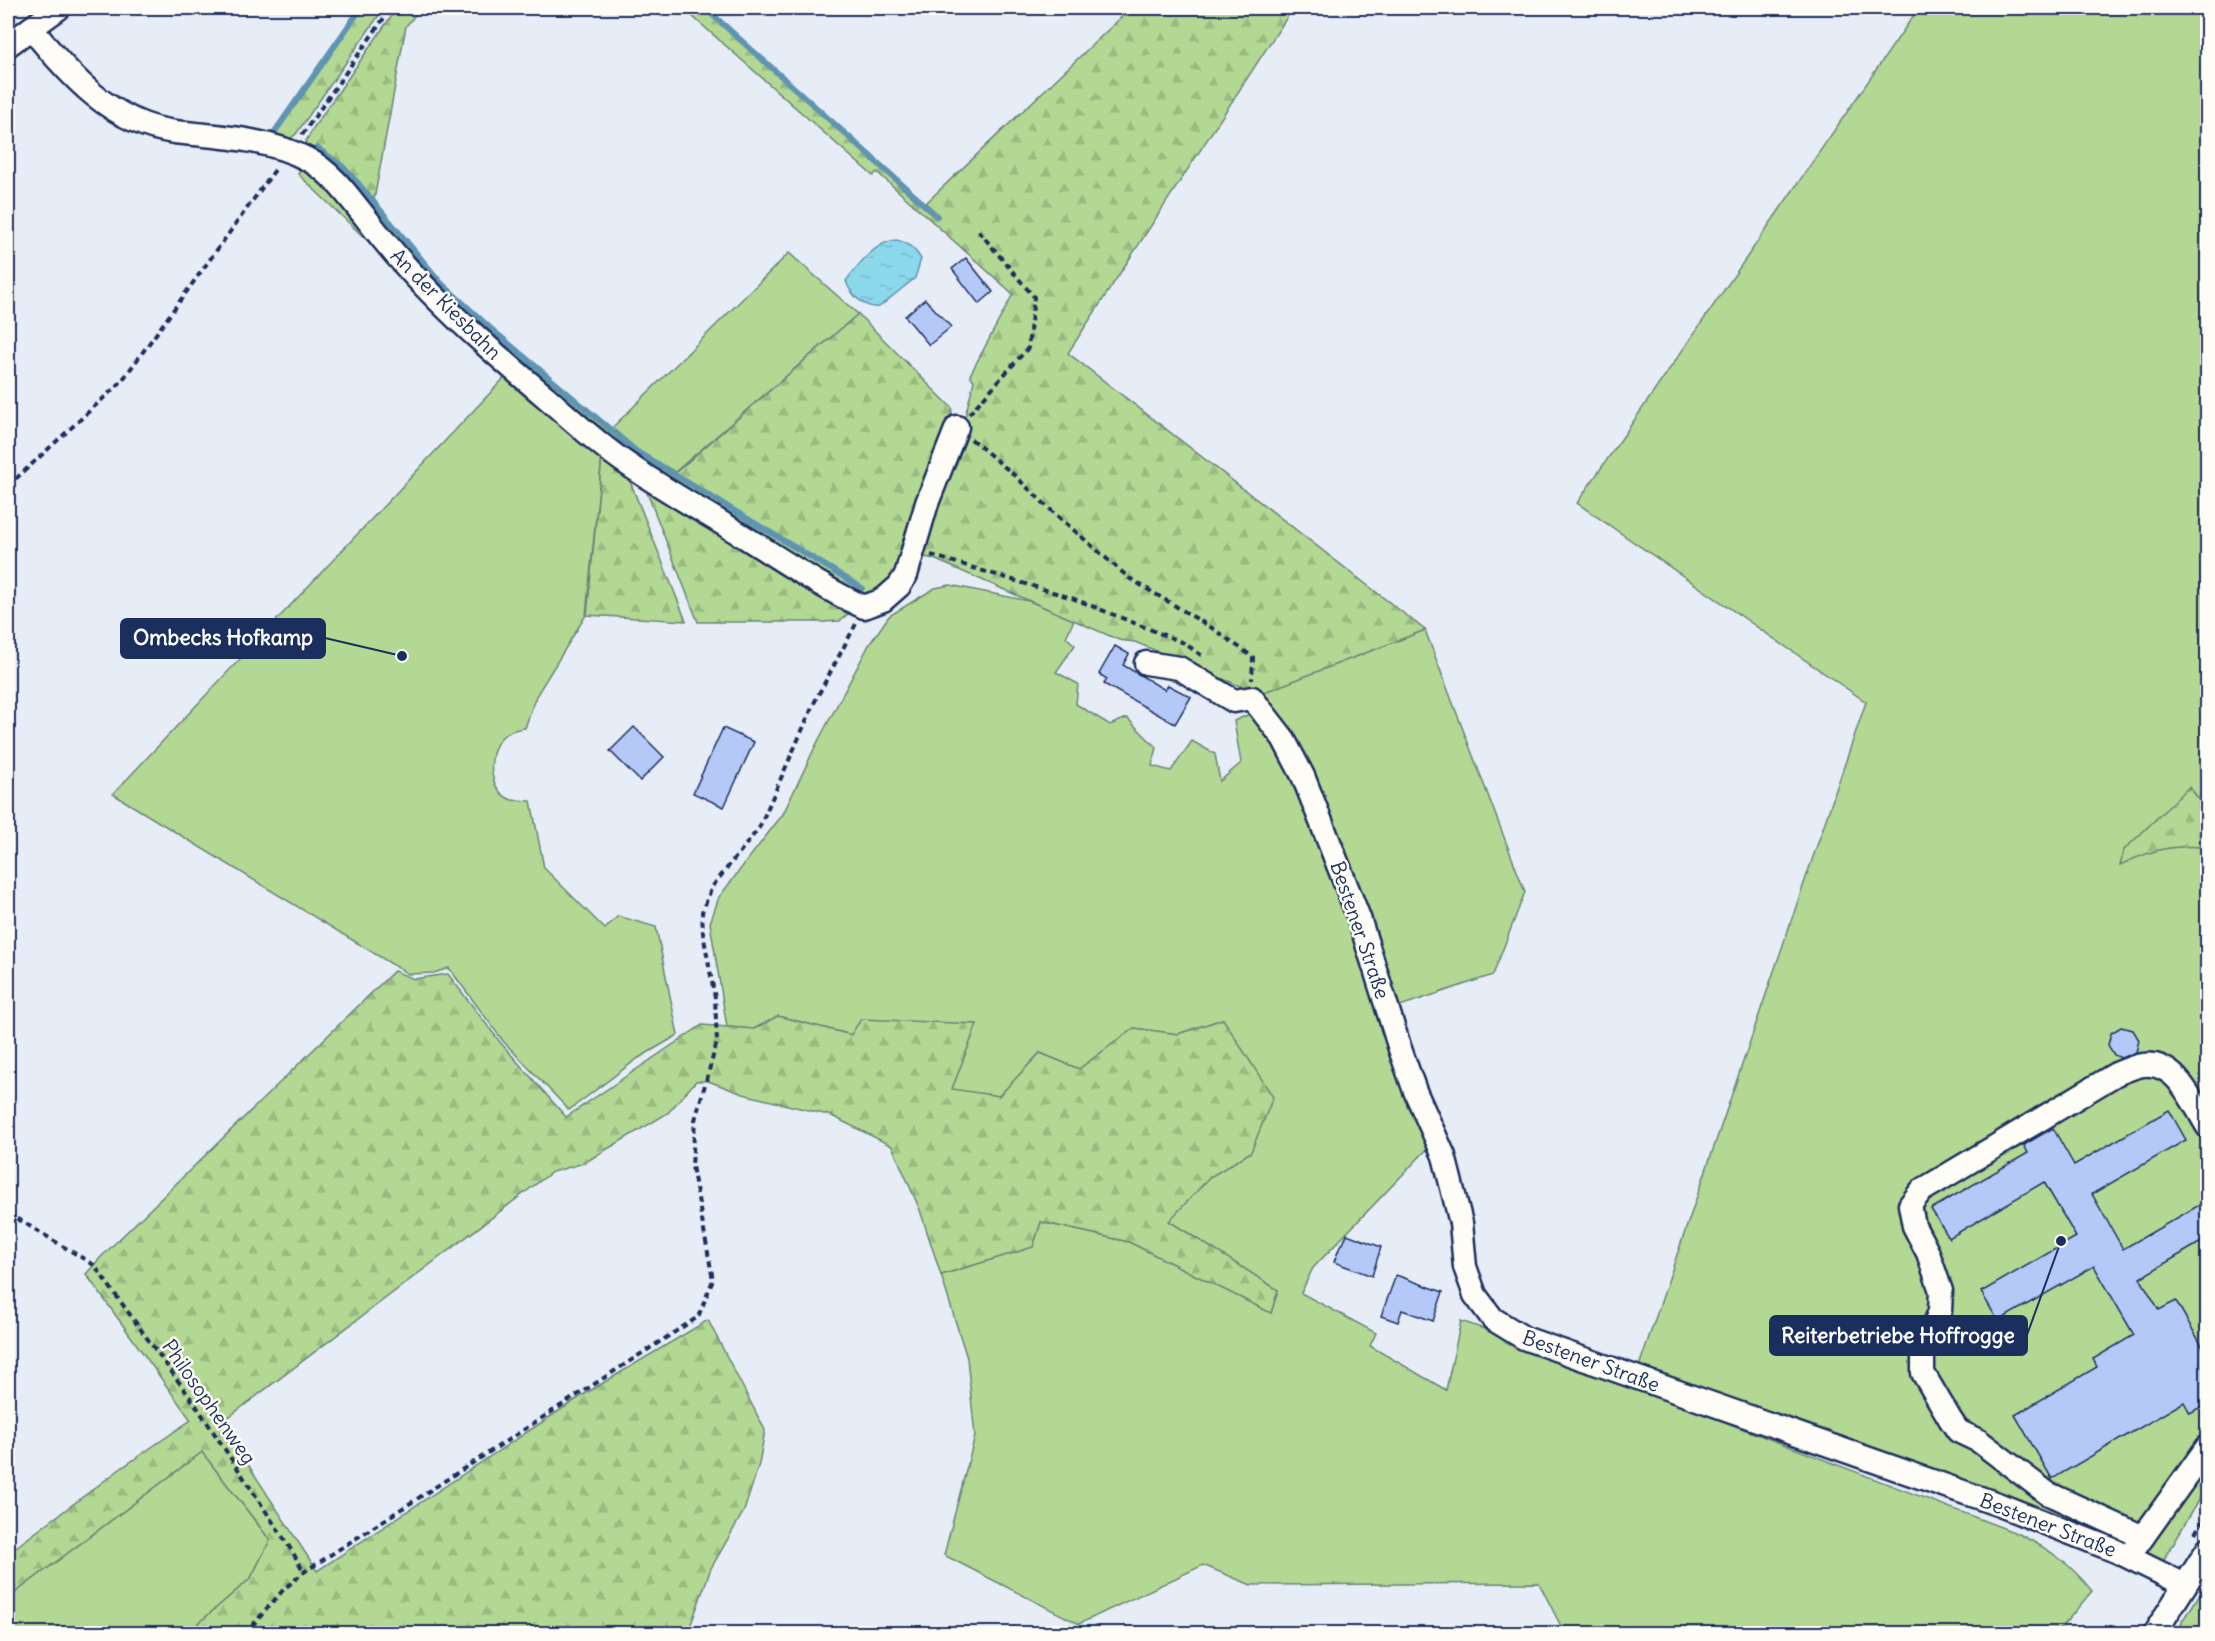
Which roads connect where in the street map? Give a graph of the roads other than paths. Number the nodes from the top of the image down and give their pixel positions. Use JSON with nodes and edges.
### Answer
{"nodes":[{"id":1,"x":59,"y":8,"type":"edge"},
{"id":2,"x":31,"y":28,"type":"junction"},
{"id":3,"x":8,"y":45,"type":"edge"},
{"id":4,"x":957,"y":427,"type":"road end"},
{"id":5,"x":1146,"y":663,"type":"dead end"},
{"id":6,"x":2208,"y":1128,"type":"edge"},
{"id":7,"x":2208,"y":1446,"type":"edge"},
{"id":8,"x":2012,"y":1465,"type":"junction"},
{"id":9,"x":2014,"y":1511,"type":"junction"},
{"id":10,"x":2143,"y":1537,"type":"junction"},
{"id":11,"x":2208,"y":1550,"type":"edge"},
{"id":12,"x":2129,"y":1557,"type":"junction"},
{"id":13,"x":2185,"y":1585,"type":"junction"},
{"id":14,"x":2154,"y":1634,"type":"edge"}],
"edges":[{"from":1,"to":2,"type":"street"},
{"from":2,"to":3,"type":"street"},
{"from":2,"to":4,"type":"street","name":"An der Kiesbahn"},
{"from":5,"to":9,"type":"street","name":"Bestener Straße"},
{"from":6,"to":8,"type":"street"},
{"from":7,"to":10,"type":"street"},
{"from":8,"to":9,"type":"street"},
{"from":8,"to":10,"type":"street"},
{"from":9,"to":12,"type":"street","name":"Bestener Straße"},
{"from":10,"to":12,"type":"street"},
{"from":11,"to":13,"type":"street"},
{"from":12,"to":13,"type":"street","name":"Bestener Straße"},
{"from":13,"to":14,"type":"street"}]}
